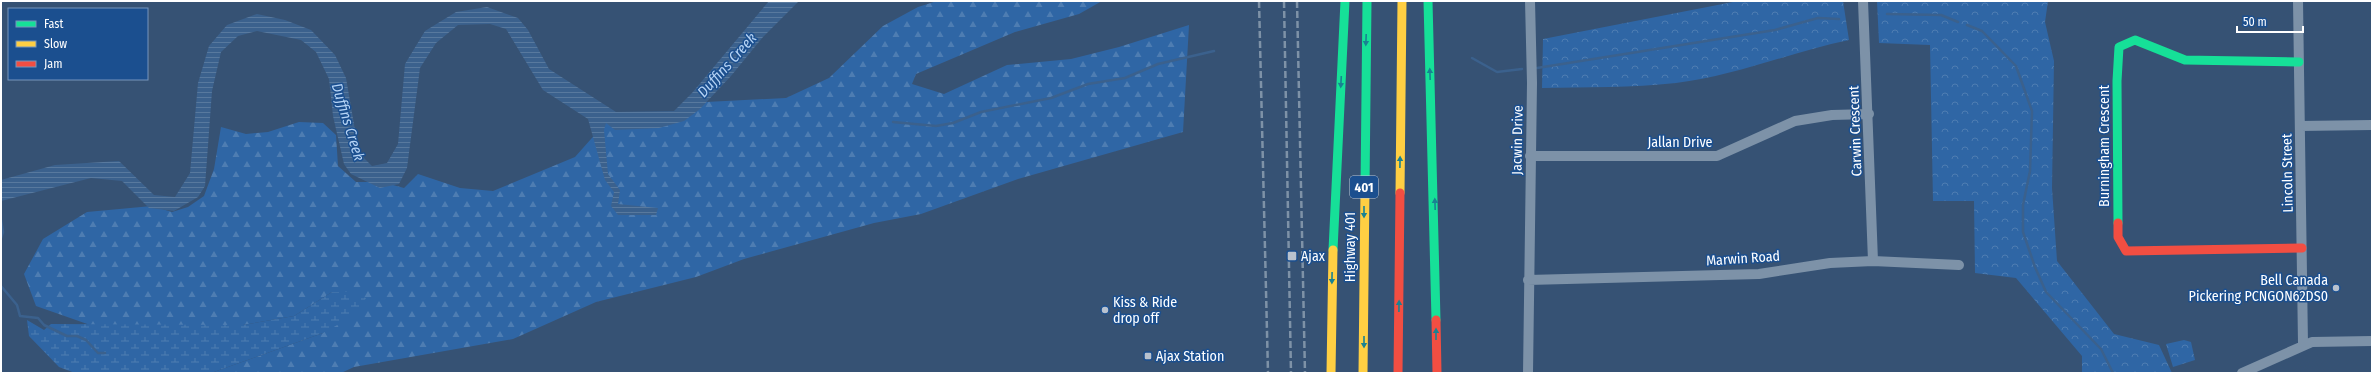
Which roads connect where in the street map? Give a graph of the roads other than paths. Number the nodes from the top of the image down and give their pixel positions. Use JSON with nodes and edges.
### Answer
{"nodes":[{"id":1,"x":1345,"y":1,"type":"edge"},
{"id":2,"x":1367,"y":1,"type":"edge"},
{"id":3,"x":1402,"y":1,"type":"edge"},
{"id":4,"x":1428,"y":1,"type":"edge"},
{"id":5,"x":1530,"y":1,"type":"edge"},
{"id":6,"x":1863,"y":1,"type":"edge"},
{"id":7,"x":2298,"y":1,"type":"edge"},
{"id":8,"x":2299,"y":62,"type":"junction"},
{"id":9,"x":1869,"y":114,"type":"junction"},
{"id":10,"x":2372,"y":125,"type":"edge"},
{"id":11,"x":2300,"y":126,"type":"junction"},
{"id":12,"x":1530,"y":156,"type":"junction"},
{"id":13,"x":2302,"y":248,"type":"junction"},
{"id":14,"x":1873,"y":261,"type":"junction"},
{"id":15,"x":1959,"y":265,"type":"dead end"},
{"id":16,"x":1528,"y":280,"type":"junction"},
{"id":17,"x":2372,"y":341,"type":"edge"},
{"id":18,"x":2303,"y":344,"type":"junction"},
{"id":19,"x":1331,"y":373,"type":"edge"},
{"id":20,"x":1363,"y":373,"type":"edge"},
{"id":21,"x":1398,"y":373,"type":"edge"},
{"id":22,"x":1437,"y":373,"type":"edge"},
{"id":23,"x":1528,"y":373,"type":"edge"},
{"id":24,"x":2242,"y":373,"type":"edge"}],
"edges":[{"from":1,"to":19,"type":"main road","one_way":true},
{"from":2,"to":20,"type":"main road","name":"Highway 401","number":"401","one_way":true},
{"from":21,"to":3,"type":"main road","one_way":true},
{"from":22,"to":4,"type":"main road","one_way":true},
{"from":5,"to":12,"type":"street","name":"Jacwin Drive"},
{"from":6,"to":9,"type":"street","name":"Carwin Crescent"},
{"from":7,"to":8,"type":"street","name":"Lincoln Street"},
{"from":8,"to":11,"type":"street","name":"Lincoln Street"},
{"from":8,"to":13,"type":"main road","name":"Burningham Crescent"},
{"from":9,"to":12,"type":"street","name":"Jallan Drive"},
{"from":9,"to":14,"type":"street","name":"Carwin Crescent"},
{"from":10,"to":11,"type":"street"},
{"from":11,"to":13,"type":"street","name":"Lincoln Street"},
{"from":12,"to":16,"type":"street","name":"Jacwin Drive"},
{"from":13,"to":18,"type":"street","name":"Lincoln Street"},
{"from":14,"to":15,"type":"street","name":"Marwin Road"},
{"from":14,"to":16,"type":"street","name":"Marwin Road"},
{"from":16,"to":23,"type":"street","name":"Jacwin Drive"},
{"from":17,"to":18,"type":"street"},
{"from":18,"to":24,"type":"street"}]}
